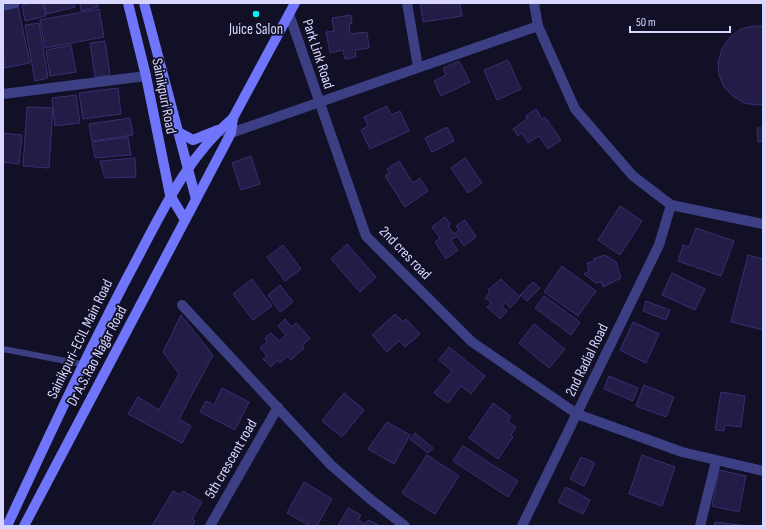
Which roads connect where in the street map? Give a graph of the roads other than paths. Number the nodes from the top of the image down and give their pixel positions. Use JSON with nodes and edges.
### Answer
{"nodes":[{"id":1,"x":14,"y":3,"type":"edge"},
{"id":2,"x":128,"y":3,"type":"edge"},
{"id":3,"x":144,"y":3,"type":"edge"},
{"id":4,"x":295,"y":3,"type":"edge"},
{"id":5,"x":407,"y":3,"type":"edge"},
{"id":6,"x":534,"y":3,"type":"edge"},
{"id":7,"x":3,"y":6,"type":"edge"},
{"id":8,"x":290,"y":14,"type":"junction"},
{"id":9,"x":538,"y":26,"type":"junction"},
{"id":10,"x":418,"y":67,"type":"junction"},
{"id":11,"x":146,"y":76,"type":"junction"},
{"id":12,"x":3,"y":94,"type":"edge"},
{"id":13,"x":319,"y":103,"type":"junction"},
{"id":14,"x":233,"y":118,"type":"junction"},
{"id":15,"x":219,"y":130,"type":"junction"},
{"id":16,"x":178,"y":132,"type":"junction"},
{"id":17,"x":231,"y":134,"type":"junction"},
{"id":18,"x":187,"y":170,"type":"junction"},
{"id":19,"x":170,"y":196,"type":"junction"},
{"id":20,"x":196,"y":199,"type":"junction"},
{"id":21,"x":672,"y":205,"type":"junction"},
{"id":22,"x":186,"y":220,"type":"junction"},
{"id":23,"x":763,"y":224,"type":"edge"},
{"id":24,"x":182,"y":305,"type":"dead end"},
{"id":25,"x":3,"y":349,"type":"edge"},
{"id":26,"x":82,"y":364,"type":"junction"},
{"id":27,"x":278,"y":407,"type":"junction"},
{"id":28,"x":577,"y":414,"type":"junction"},
{"id":29,"x":716,"y":461,"type":"junction"},
{"id":30,"x":763,"y":471,"type":"edge"},
{"id":31,"x":7,"y":526,"type":"edge"},
{"id":32,"x":24,"y":526,"type":"edge"},
{"id":33,"x":210,"y":526,"type":"edge"},
{"id":34,"x":405,"y":526,"type":"edge"},
{"id":35,"x":522,"y":526,"type":"edge"},
{"id":36,"x":700,"y":526,"type":"edge"}],
"edges":[{"from":1,"to":7,"type":"street"},
{"from":2,"to":11,"type":"main road","name":"Sainikpuri Road"},
{"from":3,"to":16,"type":"main road","name":"Sainikpuri Road"},
{"from":4,"to":8,"type":"main road"},
{"from":5,"to":10,"type":"street"},
{"from":6,"to":9,"type":"street"},
{"from":8,"to":13,"type":"street","name":"Park Link Road"},
{"from":8,"to":14,"type":"main road"},
{"from":9,"to":10,"type":"street"},
{"from":9,"to":21,"type":"street"},
{"from":10,"to":13,"type":"street"},
{"from":11,"to":12,"type":"street"},
{"from":11,"to":19,"type":"main road","name":"Sainikpuri Road"},
{"from":13,"to":17,"type":"street"},
{"from":13,"to":28,"type":"street","name":"2nd cres road"},
{"from":14,"to":15,"type":"main road"},
{"from":14,"to":17,"type":"main road"},
{"from":15,"to":16,"type":"main road"},
{"from":15,"to":17,"type":"street"},
{"from":15,"to":18,"type":"main road","name":"Sainikpuri-ECIL Main Road"},
{"from":16,"to":18,"type":"main road","name":"Sainikpuri Road"},
{"from":17,"to":20,"type":"main road"},
{"from":18,"to":19,"type":"main road","name":"Sainikpuri-ECIL Main Road"},
{"from":18,"to":20,"type":"main road","name":"Sainikpuri Road"},
{"from":19,"to":22,"type":"main road"},
{"from":19,"to":26,"type":"main road","name":"Sainikpuri-ECIL Main Road"},
{"from":20,"to":22,"type":"main road","name":"Dr A.S.Rao Nagar Road"},
{"from":21,"to":23,"type":"street"},
{"from":21,"to":28,"type":"street","name":"2nd Radial Road"},
{"from":22,"to":32,"type":"main road","name":"Dr A.S.Rao Nagar Road"},
{"from":24,"to":27,"type":"street"},
{"from":25,"to":26,"type":"lane"},
{"from":26,"to":31,"type":"main road","name":"Sainikpuri-ECIL Main Road"},
{"from":27,"to":33,"type":"street","name":"5th crescent road"},
{"from":27,"to":34,"type":"street"},
{"from":28,"to":29,"type":"street","name":"2nd cres road"},
{"from":28,"to":35,"type":"street","name":"2nd Radial Road"},
{"from":29,"to":30,"type":"street","name":"2nd cres road"},
{"from":29,"to":36,"type":"street"}]}
